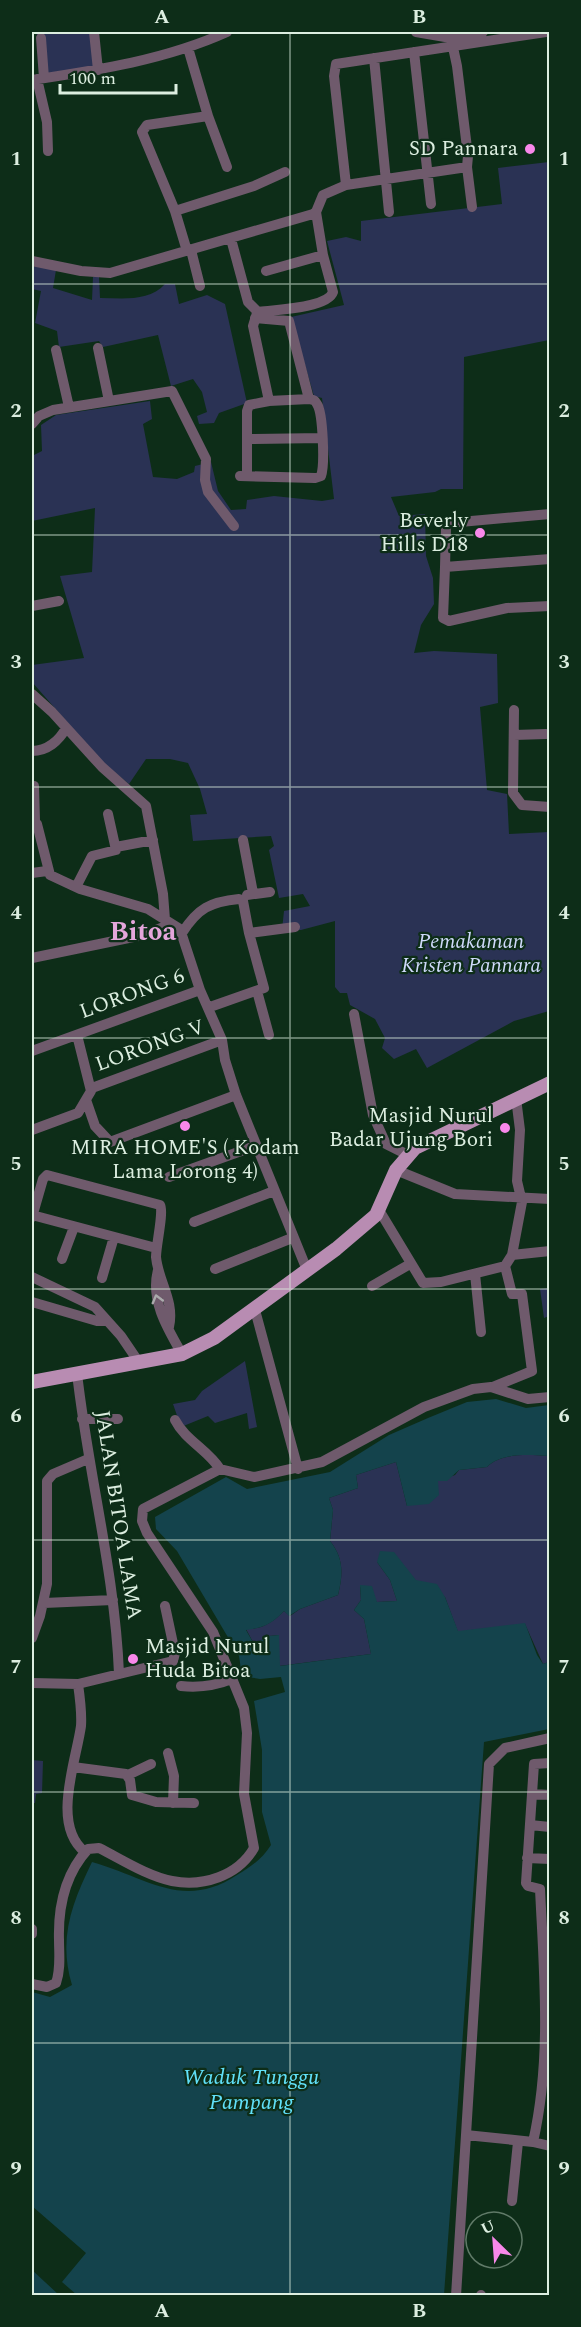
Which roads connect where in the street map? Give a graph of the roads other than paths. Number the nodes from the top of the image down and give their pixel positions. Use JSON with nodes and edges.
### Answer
{"nodes":[{"id":1,"x":94,"y":32,"type":"edge"},
{"id":2,"x":227,"y":32,"type":"edge"},
{"id":3,"x":416,"y":32,"type":"edge"},
{"id":4,"x":483,"y":32,"type":"edge"},
{"id":5,"x":546,"y":32,"type":"edge"},
{"id":6,"x":41,"y":38,"type":"dead end"},
{"id":7,"x":452,"y":42,"type":"junction"},
{"id":8,"x":188,"y":48,"type":"junction"},
{"id":9,"x":414,"y":52,"type":"junction"},
{"id":10,"x":374,"y":58,"type":"junction"},
{"id":11,"x":98,"y":70,"type":"junction"},
{"id":12,"x":38,"y":79,"type":"edge"},
{"id":13,"x":208,"y":116,"type":"junction"},
{"id":14,"x":48,"y":151,"type":"dead end"},
{"id":15,"x":227,"y":167,"type":"dead end"},
{"id":16,"x":467,"y":167,"type":"junction"},
{"id":17,"x":285,"y":172,"type":"dead end"},
{"id":18,"x":428,"y":174,"type":"junction"},
{"id":19,"x":387,"y":180,"type":"junction"},
{"id":20,"x":346,"y":185,"type":"junction"},
{"id":21,"x":431,"y":204,"type":"dead end"},
{"id":22,"x":472,"y":207,"type":"dead end"},
{"id":23,"x":175,"y":211,"type":"junction"},
{"id":24,"x":316,"y":212,"type":"junction"},
{"id":25,"x":389,"y":212,"type":"dead end"},
{"id":26,"x":231,"y":239,"type":"junction"},
{"id":27,"x":189,"y":250,"type":"junction"},
{"id":28,"x":323,"y":255,"type":"junction"},
{"id":29,"x":32,"y":261,"type":"edge"},
{"id":30,"x":266,"y":271,"type":"dead end"},
{"id":31,"x":200,"y":286,"type":"dead end"},
{"id":32,"x":256,"y":315,"type":"junction"},
{"id":33,"x":98,"y":348,"type":"dead end"},
{"id":34,"x":56,"y":350,"type":"dead end"},
{"id":35,"x":309,"y":399,"type":"junction"},
{"id":36,"x":109,"y":401,"type":"junction"},
{"id":37,"x":268,"y":401,"type":"junction"},
{"id":38,"x":69,"y":407,"type":"junction"},
{"id":39,"x":32,"y":420,"type":"edge"},
{"id":40,"x":322,"y":438,"type":"junction"},
{"id":41,"x":249,"y":439,"type":"junction"},
{"id":42,"x":549,"y":514,"type":"edge"},
{"id":43,"x":234,"y":526,"type":"dead end"},
{"id":44,"x":549,"y":559,"type":"edge"},
{"id":45,"x":445,"y":567,"type":"junction"},
{"id":46,"x":59,"y":601,"type":"dead end"},
{"id":47,"x":32,"y":606,"type":"edge"},
{"id":48,"x":549,"y":606,"type":"edge"},
{"id":49,"x":32,"y":694,"type":"edge"},
{"id":50,"x":514,"y":710,"type":"dead end"},
{"id":51,"x":66,"y":728,"type":"junction"},
{"id":52,"x":546,"y":734,"type":"dead end"},
{"id":53,"x":514,"y":735,"type":"junction"},
{"id":54,"x":32,"y":751,"type":"edge"},
{"id":55,"x":34,"y":786,"type":"dead end"},
{"id":56,"x":549,"y":807,"type":"edge"},
{"id":57,"x":108,"y":814,"type":"dead end"},
{"id":58,"x":33,"y":820,"type":"edge"},
{"id":59,"x":153,"y":840,"type":"junction"},
{"id":60,"x":243,"y":840,"type":"dead end"},
{"id":61,"x":116,"y":847,"type":"junction"},
{"id":62,"x":32,"y":873,"type":"edge"},
{"id":63,"x":51,"y":874,"type":"junction"},
{"id":64,"x":76,"y":887,"type":"junction"},
{"id":65,"x":253,"y":892,"type":"junction"},
{"id":66,"x":270,"y":892,"type":"dead end"},
{"id":67,"x":239,"y":899,"type":"junction"},
{"id":68,"x":167,"y":922,"type":"junction"},
{"id":69,"x":295,"y":927,"type":"dead end"},
{"id":70,"x":182,"y":933,"type":"junction"},
{"id":71,"x":249,"y":933,"type":"junction"},
{"id":72,"x":32,"y":958,"type":"edge"},
{"id":73,"x":200,"y":990,"type":"junction"},
{"id":74,"x":257,"y":991,"type":"junction"},
{"id":75,"x":210,"y":1007,"type":"junction"},
{"id":76,"x":354,"y":1014,"type":"dead end"},
{"id":77,"x":77,"y":1035,"type":"junction"},
{"id":78,"x":269,"y":1035,"type":"dead end"},
{"id":79,"x":222,"y":1040,"type":"junction"},
{"id":80,"x":32,"y":1051,"type":"edge"},
{"id":81,"x":549,"y":1083,"type":"edge"},
{"id":82,"x":92,"y":1088,"type":"junction"},
{"id":83,"x":236,"y":1095,"type":"junction"},
{"id":84,"x":516,"y":1098,"type":"junction"},
{"id":85,"x":86,"y":1100,"type":"junction"},
{"id":86,"x":32,"y":1130,"type":"edge"},
{"id":87,"x":255,"y":1146,"type":"junction"},
{"id":88,"x":408,"y":1155,"type":"junction"},
{"id":89,"x":396,"y":1170,"type":"junction"},
{"id":90,"x":170,"y":1177,"type":"dead end"},
{"id":91,"x":274,"y":1191,"type":"junction"},
{"id":92,"x":522,"y":1197,"type":"junction"},
{"id":93,"x":549,"y":1199,"type":"edge"},
{"id":94,"x":380,"y":1210,"type":"junction"},
{"id":95,"x":32,"y":1216,"type":"edge"},
{"id":96,"x":194,"y":1222,"type":"dead end"},
{"id":97,"x":74,"y":1227,"type":"junction"},
{"id":98,"x":114,"y":1237,"type":"junction"},
{"id":99,"x":292,"y":1238,"type":"junction"},
{"id":100,"x":156,"y":1248,"type":"junction"},
{"id":101,"x":549,"y":1251,"type":"edge"},
{"id":102,"x":512,"y":1255,"type":"junction"},
{"id":103,"x":62,"y":1259,"type":"dead end"},
{"id":104,"x":410,"y":1264,"type":"junction"},
{"id":105,"x":505,"y":1266,"type":"junction"},
{"id":106,"x":215,"y":1269,"type":"dead end"},
{"id":107,"x":307,"y":1270,"type":"junction"},
{"id":108,"x":475,"y":1274,"type":"junction"},
{"id":109,"x":32,"y":1277,"type":"edge"},
{"id":110,"x":102,"y":1278,"type":"dead end"},
{"id":111,"x":372,"y":1286,"type":"dead end"},
{"id":112,"x":32,"y":1302,"type":"edge"},
{"id":113,"x":255,"y":1310,"type":"junction"},
{"id":114,"x":107,"y":1322,"type":"junction"},
{"id":115,"x":481,"y":1332,"type":"dead end"},
{"id":116,"x":182,"y":1354,"type":"junction"},
{"id":117,"x":138,"y":1362,"type":"junction"},
{"id":118,"x":77,"y":1372,"type":"junction"},
{"id":119,"x":32,"y":1382,"type":"edge"},
{"id":120,"x":491,"y":1387,"type":"junction"},
{"id":121,"x":549,"y":1397,"type":"edge"},
{"id":122,"x":82,"y":1419,"type":"junction"},
{"id":123,"x":118,"y":1419,"type":"dead end"},
{"id":124,"x":175,"y":1420,"type":"dead end"},
{"id":125,"x":88,"y":1459,"type":"junction"},
{"id":126,"x":220,"y":1469,"type":"junction"},
{"id":127,"x":298,"y":1469,"type":"junction"},
{"id":128,"x":113,"y":1600,"type":"junction"},
{"id":129,"x":44,"y":1603,"type":"junction"},
{"id":130,"x":165,"y":1606,"type":"dead end"},
{"id":131,"x":32,"y":1633,"type":"edge"},
{"id":132,"x":119,"y":1669,"type":"junction"},
{"id":133,"x":232,"y":1679,"type":"junction"},
{"id":134,"x":32,"y":1683,"type":"edge"},
{"id":135,"x":78,"y":1684,"type":"junction"},
{"id":136,"x":181,"y":1686,"type":"dead end"},
{"id":137,"x":549,"y":1738,"type":"edge"},
{"id":138,"x":168,"y":1753,"type":"dead end"},
{"id":139,"x":549,"y":1763,"type":"edge"},
{"id":140,"x":151,"y":1764,"type":"dead end"},
{"id":141,"x":74,"y":1767,"type":"junction"},
{"id":142,"x":128,"y":1775,"type":"junction"},
{"id":143,"x":532,"y":1794,"type":"junction"},
{"id":144,"x":549,"y":1795,"type":"edge"},
{"id":145,"x":173,"y":1803,"type":"junction"},
{"id":146,"x":194,"y":1803,"type":"dead end"},
{"id":147,"x":530,"y":1826,"type":"junction"},
{"id":148,"x":549,"y":1827,"type":"edge"},
{"id":149,"x":85,"y":1852,"type":"junction"},
{"id":150,"x":528,"y":1857,"type":"junction"},
{"id":151,"x":549,"y":1859,"type":"edge"},
{"id":152,"x":545,"y":1888,"type":"edge"},
{"id":153,"x":32,"y":1984,"type":"edge"},
{"id":154,"x":548,"y":2009,"type":"edge"},
{"id":155,"x":466,"y":2134,"type":"junction"},
{"id":156,"x":518,"y":2142,"type":"junction"},
{"id":157,"x":533,"y":2142,"type":"junction"},
{"id":158,"x":549,"y":2146,"type":"edge"},
{"id":159,"x":512,"y":2201,"type":"dead end"},
{"id":160,"x":456,"y":2295,"type":"edge"}],
"edges":[{"from":1,"to":11,"type":"street"},
{"from":2,"to":8,"type":"street"},
{"from":3,"to":7,"type":"street"},
{"from":4,"to":7,"type":"street"},
{"from":5,"to":7,"type":"street"},
{"from":6,"to":12,"type":"street"},
{"from":7,"to":9,"type":"street"},
{"from":7,"to":16,"type":"street"},
{"from":8,"to":11,"type":"street"},
{"from":8,"to":13,"type":"street"},
{"from":9,"to":10,"type":"street"},
{"from":9,"to":18,"type":"street"},
{"from":10,"to":19,"type":"street"},
{"from":10,"to":20,"type":"street"},
{"from":11,"to":12,"type":"street"},
{"from":12,"to":14,"type":"street"},
{"from":13,"to":15,"type":"street"},
{"from":13,"to":23,"type":"street"},
{"from":16,"to":18,"type":"street"},
{"from":16,"to":22,"type":"street"},
{"from":17,"to":23,"type":"street"},
{"from":18,"to":19,"type":"street"},
{"from":18,"to":21,"type":"street"},
{"from":19,"to":20,"type":"street"},
{"from":19,"to":25,"type":"street"},
{"from":20,"to":24,"type":"street"},
{"from":23,"to":27,"type":"street"},
{"from":24,"to":26,"type":"street"},
{"from":24,"to":28,"type":"street"},
{"from":26,"to":27,"type":"street"},
{"from":26,"to":32,"type":"street"},
{"from":27,"to":29,"type":"street"},
{"from":27,"to":31,"type":"street"},
{"from":28,"to":30,"type":"street"},
{"from":28,"to":32,"type":"street"},
{"from":32,"to":35,"type":"street"},
{"from":32,"to":37,"type":"street"},
{"from":33,"to":36,"type":"street"},
{"from":34,"to":38,"type":"street"},
{"from":35,"to":37,"type":"street"},
{"from":35,"to":40,"type":"street"},
{"from":36,"to":38,"type":"street"},
{"from":36,"to":43,"type":"street"},
{"from":37,"to":41,"type":"street"},
{"from":38,"to":39,"type":"street"},
{"from":40,"to":41,"type":"street"},
{"from":40,"to":41,"type":"street"},
{"from":42,"to":45,"type":"street"},
{"from":44,"to":45,"type":"street"},
{"from":45,"to":48,"type":"street"},
{"from":46,"to":47,"type":"street"},
{"from":49,"to":51,"type":"street"},
{"from":50,"to":53,"type":"street"},
{"from":51,"to":54,"type":"street"},
{"from":51,"to":59,"type":"street"},
{"from":52,"to":53,"type":"street"},
{"from":53,"to":56,"type":"street"},
{"from":55,"to":58,"type":"street"},
{"from":57,"to":61,"type":"street"},
{"from":58,"to":63,"type":"street"},
{"from":59,"to":61,"type":"street"},
{"from":59,"to":68,"type":"street"},
{"from":60,"to":65,"type":"street"},
{"from":61,"to":64,"type":"street"},
{"from":62,"to":63,"type":"street"},
{"from":63,"to":64,"type":"street"},
{"from":64,"to":68,"type":"street"},
{"from":65,"to":66,"type":"street"},
{"from":65,"to":67,"type":"street"},
{"from":67,"to":70,"type":"street"},
{"from":67,"to":71,"type":"street"},
{"from":68,"to":70,"type":"street"},
{"from":68,"to":72,"type":"street"},
{"from":69,"to":71,"type":"street"},
{"from":70,"to":73,"type":"street"},
{"from":71,"to":74,"type":"street"},
{"from":73,"to":75,"type":"street"},
{"from":73,"to":77,"type":"street","name":"LORONG 6"},
{"from":74,"to":75,"type":"street"},
{"from":74,"to":78,"type":"street"},
{"from":75,"to":79,"type":"street"},
{"from":76,"to":88,"type":"street"},
{"from":77,"to":80,"type":"street","name":"LORONG 6"},
{"from":77,"to":82,"type":"street"},
{"from":79,"to":82,"type":"street","name":"LORONG V"},
{"from":79,"to":83,"type":"street"},
{"from":81,"to":84,"type":"main road"},
{"from":82,"to":85,"type":"street"},
{"from":83,"to":85,"type":"street"},
{"from":83,"to":87,"type":"street"},
{"from":84,"to":88,"type":"main road"},
{"from":84,"to":92,"type":"street"},
{"from":85,"to":86,"type":"street"},
{"from":87,"to":90,"type":"street"},
{"from":87,"to":91,"type":"street"},
{"from":88,"to":89,"type":"main road"},
{"from":89,"to":92,"type":"street"},
{"from":89,"to":94,"type":"main road"},
{"from":91,"to":96,"type":"street"},
{"from":91,"to":99,"type":"street"},
{"from":92,"to":93,"type":"street"},
{"from":92,"to":102,"type":"street"},
{"from":94,"to":104,"type":"street"},
{"from":94,"to":107,"type":"main road"},
{"from":95,"to":97,"type":"street"},
{"from":95,"to":100,"type":"street"},
{"from":97,"to":98,"type":"street"},
{"from":97,"to":103,"type":"street"},
{"from":98,"to":100,"type":"street"},
{"from":98,"to":110,"type":"street"},
{"from":99,"to":106,"type":"street"},
{"from":99,"to":107,"type":"street"},
{"from":100,"to":116,"type":"street"},
{"from":101,"to":102,"type":"street"},
{"from":102,"to":105,"type":"street"},
{"from":104,"to":108,"type":"street"},
{"from":104,"to":111,"type":"street"},
{"from":105,"to":108,"type":"street"},
{"from":105,"to":120,"type":"street"},
{"from":107,"to":113,"type":"main road"},
{"from":108,"to":115,"type":"street"},
{"from":109,"to":114,"type":"street"},
{"from":112,"to":114,"type":"street"},
{"from":113,"to":116,"type":"main road"},
{"from":113,"to":127,"type":"street"},
{"from":114,"to":117,"type":"street"},
{"from":116,"to":117,"type":"main road"},
{"from":117,"to":118,"type":"main road"},
{"from":118,"to":119,"type":"main road"},
{"from":118,"to":122,"type":"street","name":"JALAN BITOA LAMA"},
{"from":120,"to":121,"type":"street"},
{"from":120,"to":127,"type":"street"},
{"from":122,"to":123,"type":"street"},
{"from":122,"to":125,"type":"street","name":"JALAN BITOA LAMA"},
{"from":124,"to":126,"type":"street"},
{"from":125,"to":128,"type":"street","name":"JALAN BITOA LAMA"},
{"from":125,"to":129,"type":"street"},
{"from":126,"to":127,"type":"street"},
{"from":126,"to":133,"type":"street"},
{"from":128,"to":129,"type":"street"},
{"from":128,"to":132,"type":"street","name":"JALAN BITOA LAMA"},
{"from":129,"to":131,"type":"street"},
{"from":130,"to":132,"type":"street"},
{"from":132,"to":135,"type":"street"},
{"from":133,"to":136,"type":"street"},
{"from":133,"to":149,"type":"street"},
{"from":134,"to":135,"type":"street"},
{"from":135,"to":141,"type":"street"},
{"from":137,"to":155,"type":"street"},
{"from":138,"to":145,"type":"street"},
{"from":139,"to":143,"type":"street"},
{"from":140,"to":142,"type":"street"},
{"from":141,"to":142,"type":"street"},
{"from":141,"to":149,"type":"street"},
{"from":142,"to":145,"type":"street"},
{"from":143,"to":144,"type":"street"},
{"from":143,"to":147,"type":"street"},
{"from":145,"to":146,"type":"street"},
{"from":147,"to":148,"type":"street"},
{"from":147,"to":150,"type":"street"},
{"from":149,"to":153,"type":"street"},
{"from":150,"to":151,"type":"street"},
{"from":150,"to":152,"type":"street"},
{"from":152,"to":154,"type":"street"},
{"from":154,"to":157,"type":"street"},
{"from":155,"to":156,"type":"street"},
{"from":155,"to":160,"type":"street"},
{"from":156,"to":157,"type":"street"},
{"from":156,"to":159,"type":"street"},
{"from":157,"to":158,"type":"street"}]}
